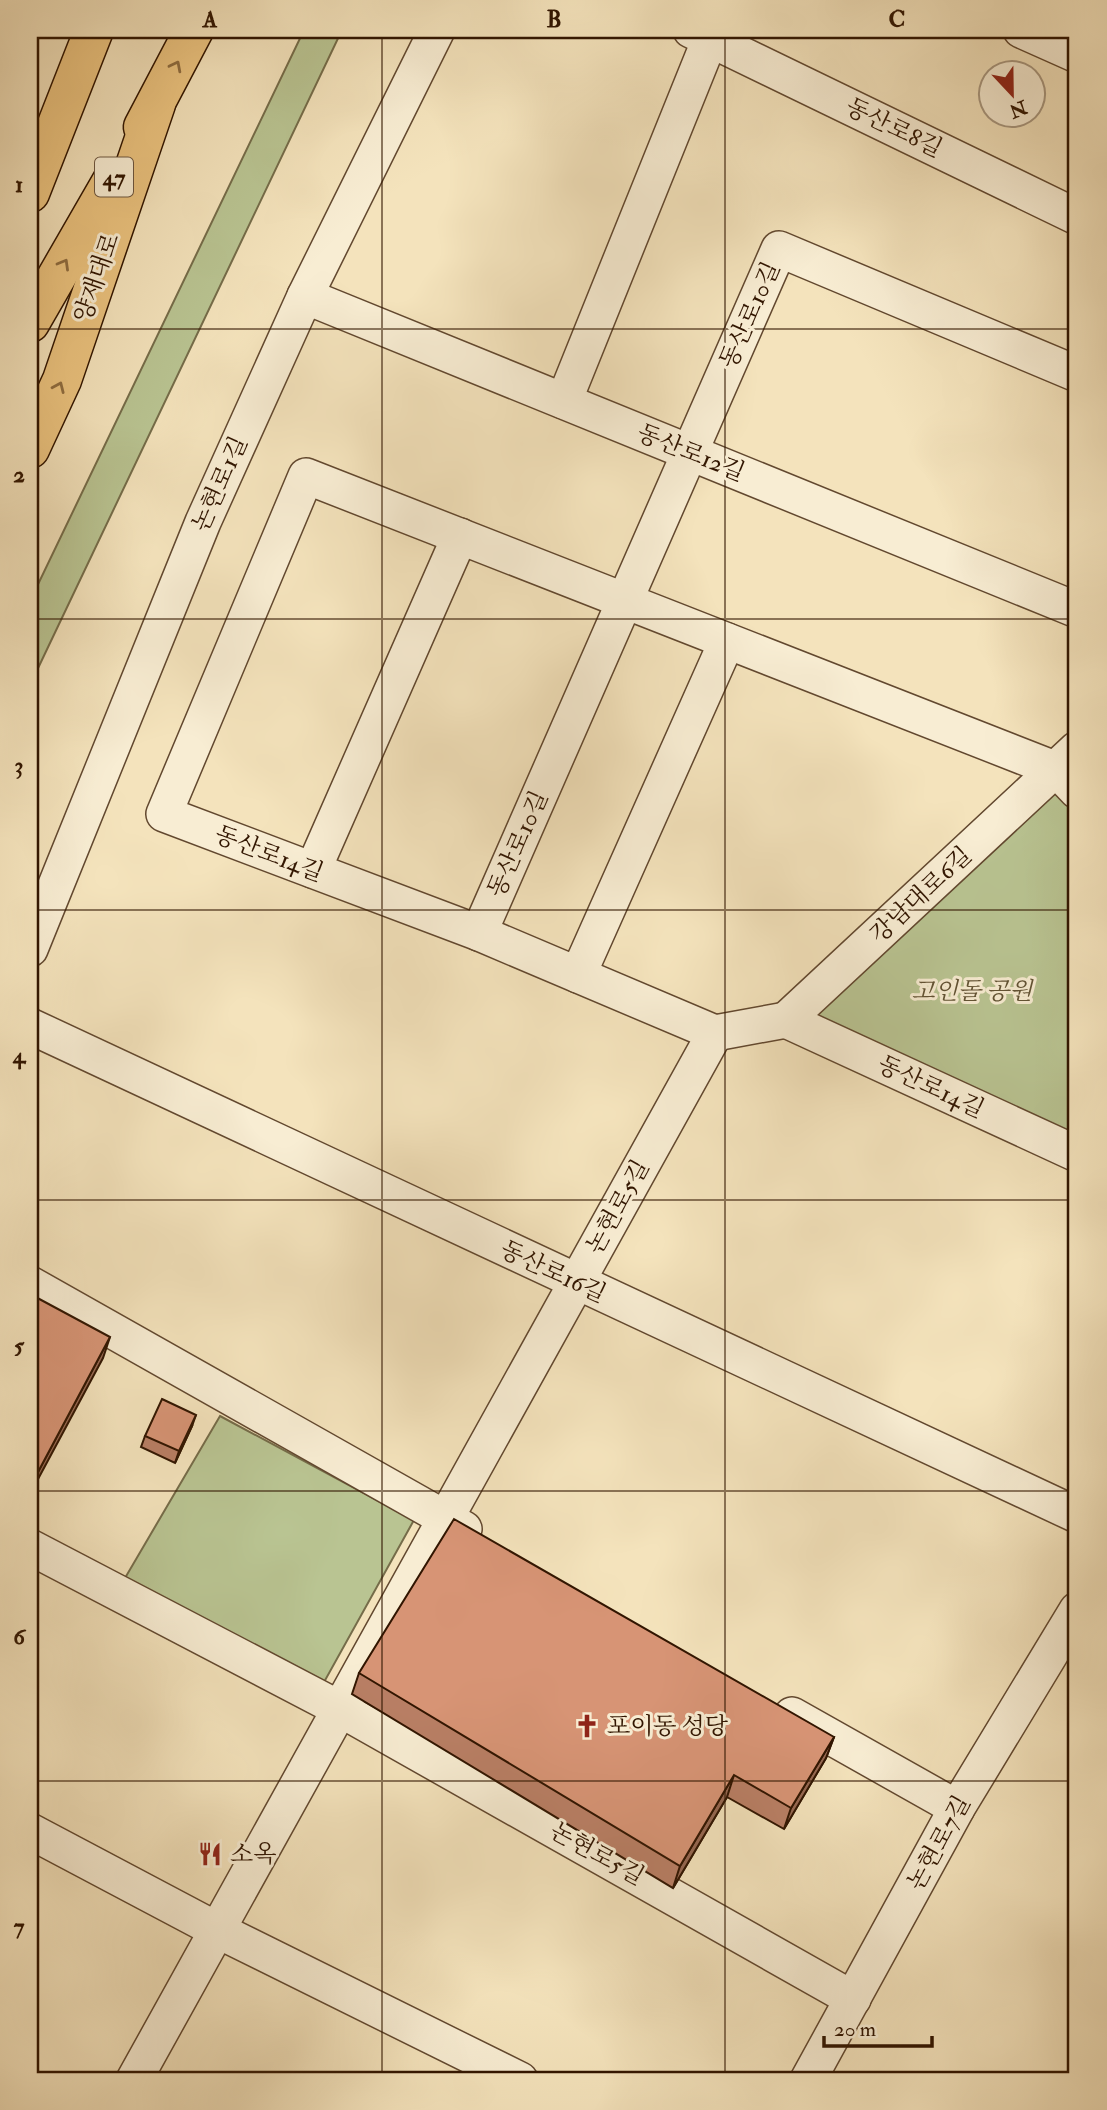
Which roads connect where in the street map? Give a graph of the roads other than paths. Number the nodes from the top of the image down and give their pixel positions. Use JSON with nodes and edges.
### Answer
{"nodes":[{"id":1,"x":83,"y":30,"type":"edge"},
{"id":2,"x":94,"y":30,"type":"edge"},
{"id":3,"x":194,"y":30,"type":"edge"},
{"id":4,"x":437,"y":30,"type":"edge"},
{"id":5,"x":1021,"y":30,"type":"edge"},
{"id":6,"x":701,"y":34,"type":"edge"},
{"id":7,"x":1077,"y":55,"type":"edge"},
{"id":8,"x":156,"y":104,"type":"junction"},
{"id":9,"x":30,"y":122,"type":"edge"},
{"id":10,"x":30,"y":193,"type":"edge"},
{"id":11,"x":1077,"y":217,"type":"edge"},
{"id":12,"x":305,"y":296,"type":"junction"},
{"id":13,"x":30,"y":323,"type":"edge"},
{"id":14,"x":1077,"y":374,"type":"edge"},
{"id":15,"x":564,"y":401,"type":"junction"},
{"id":16,"x":30,"y":449,"type":"edge"},
{"id":17,"x":690,"y":453,"type":"junction"},
{"id":18,"x":460,"y":536,"type":"junction"},
{"id":19,"x":625,"y":601,"type":"junction"},
{"id":20,"x":1077,"y":610,"type":"edge"},
{"id":21,"x":727,"y":641,"type":"junction"},
{"id":22,"x":1070,"y":770,"type":"edge"},
{"id":23,"x":313,"y":870,"type":"junction"},
{"id":24,"x":480,"y":933,"type":"junction"},
{"id":25,"x":30,"y":949,"type":"edge"},
{"id":26,"x":578,"y":975,"type":"junction"},
{"id":27,"x":786,"y":1020,"type":"junction"},
{"id":28,"x":30,"y":1026,"type":"edge"},
{"id":29,"x":715,"y":1033,"type":"junction"},
{"id":30,"x":1077,"y":1154,"type":"edge"},
{"id":31,"x":576,"y":1283,"type":"junction"},
{"id":32,"x":30,"y":1284,"type":"edge"},
{"id":33,"x":1077,"y":1515,"type":"edge"},
{"id":34,"x":445,"y":1518,"type":"junction"},
{"id":35,"x":493,"y":1545,"type":"edge"},
{"id":36,"x":30,"y":1547,"type":"edge"},
{"id":37,"x":1077,"y":1610,"type":"edge"},
{"id":38,"x":766,"y":1700,"type":"edge"},
{"id":39,"x":340,"y":1709,"type":"junction"},
{"id":40,"x":957,"y":1808,"type":"junction"},
{"id":41,"x":30,"y":1831,"type":"edge"},
{"id":42,"x":218,"y":1930,"type":"junction"},
{"id":43,"x":853,"y":1999,"type":"junction"},
{"id":44,"x":134,"y":2080,"type":"edge"},
{"id":45,"x":520,"y":2080,"type":"edge"},
{"id":46,"x":808,"y":2080,"type":"edge"}],
"edges":[{"from":1,"to":9,"type":"main road"},
{"from":2,"to":10,"type":"main road"},
{"from":8,"to":3,"type":"main road","name":"양재대로","number":"47","one_way":true},
{"from":4,"to":12,"type":"street","name":"논현로1길"},
{"from":5,"to":7,"type":"street"},
{"from":6,"to":11,"type":"street","name":"동산로8길"},
{"from":6,"to":15,"type":"street","name":"동산로8길"},
{"from":13,"to":8,"type":"main road","name":"양재대로","number":"47","one_way":true},
{"from":16,"to":8,"type":"main road","name":"양재대로","one_way":true},
{"from":12,"to":15,"type":"street","name":"동산로12길"},
{"from":12,"to":25,"type":"street","name":"논현로1길"},
{"from":14,"to":17,"type":"street","name":"동산로10길"},
{"from":15,"to":17,"type":"street","name":"동산로12길"},
{"from":17,"to":19,"type":"street","name":"동산로10길"},
{"from":17,"to":20,"type":"street","name":"동산로12길"},
{"from":18,"to":19,"type":"street"},
{"from":18,"to":23,"type":"street"},
{"from":18,"to":23,"type":"street","name":"동산로14길"},
{"from":19,"to":21,"type":"street"},
{"from":19,"to":24,"type":"street","name":"동산로10길"},
{"from":21,"to":22,"type":"street"},
{"from":21,"to":26,"type":"street"},
{"from":22,"to":27,"type":"street","name":"강남대로6길"},
{"from":23,"to":24,"type":"street","name":"동산로14길"},
{"from":24,"to":26,"type":"street","name":"동산로14길"},
{"from":26,"to":29,"type":"street","name":"동산로14길"},
{"from":27,"to":29,"type":"street"},
{"from":27,"to":30,"type":"street","name":"동산로14길"},
{"from":28,"to":31,"type":"street","name":"동산로16길"},
{"from":29,"to":31,"type":"street","name":"논현로5길"},
{"from":31,"to":33,"type":"street","name":"동산로16길"},
{"from":31,"to":34,"type":"street","name":"논현로5길"},
{"from":32,"to":34,"type":"street"},
{"from":34,"to":35,"type":"street"},
{"from":34,"to":39,"type":"street","name":"논현로5길"},
{"from":36,"to":39,"type":"street","name":"논현로5길"},
{"from":37,"to":40,"type":"street","name":"논현로7길"},
{"from":38,"to":40,"type":"street"},
{"from":39,"to":42,"type":"street","name":"논현로5길"},
{"from":39,"to":43,"type":"street","name":"논현로5길"},
{"from":40,"to":43,"type":"street","name":"논현로7길"},
{"from":41,"to":42,"type":"street"},
{"from":42,"to":44,"type":"street","name":"논현로5길"},
{"from":42,"to":45,"type":"street"},
{"from":43,"to":46,"type":"street","name":"논현로7길"}]}
